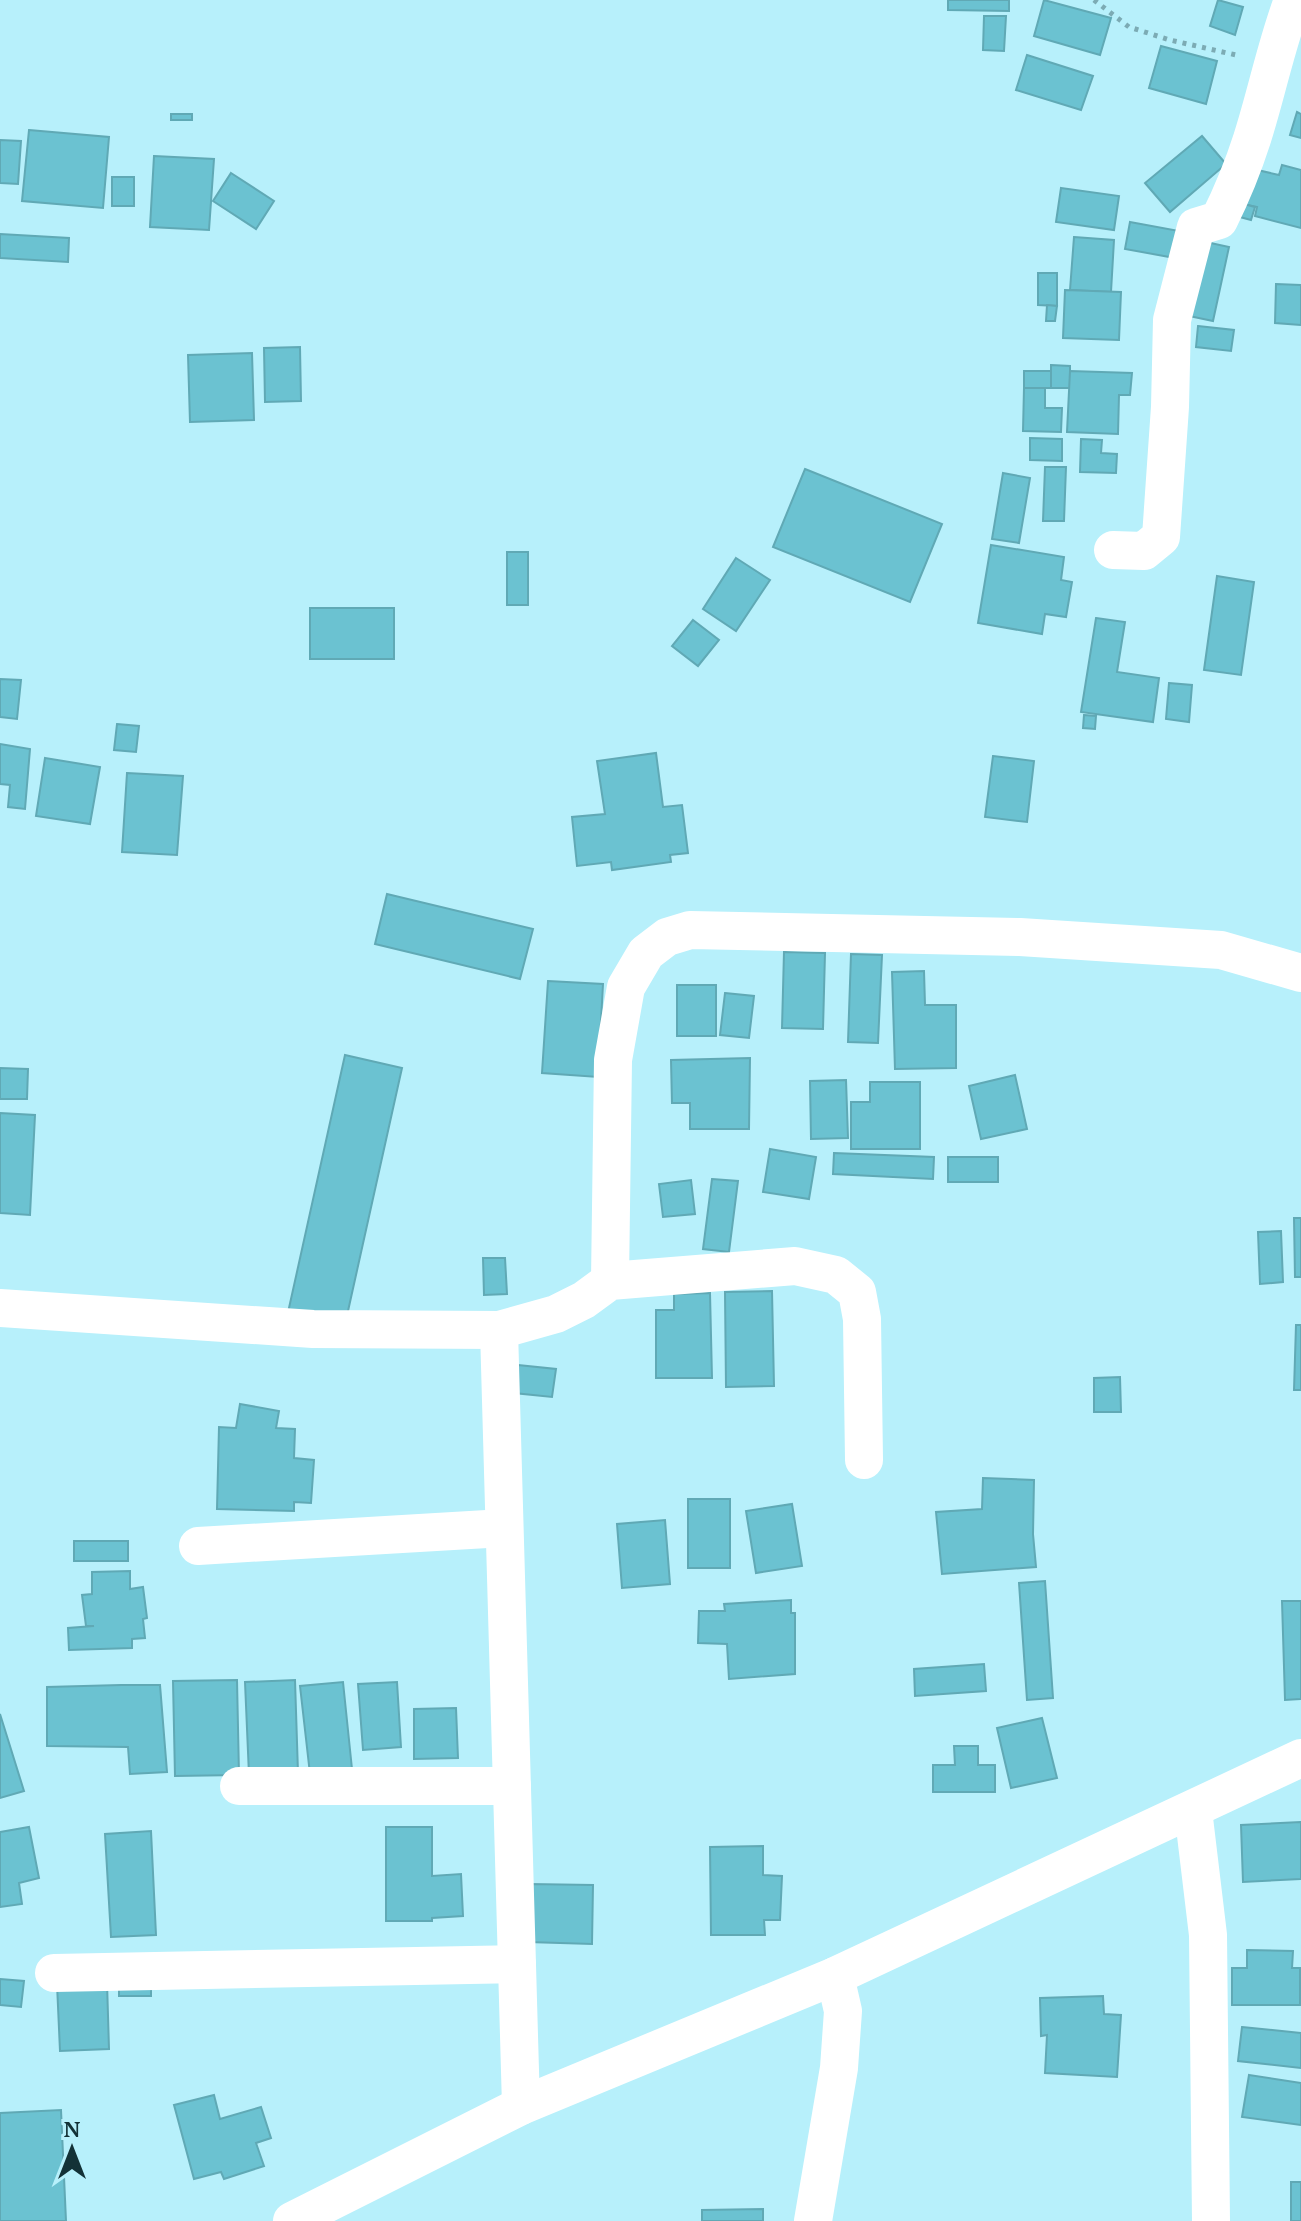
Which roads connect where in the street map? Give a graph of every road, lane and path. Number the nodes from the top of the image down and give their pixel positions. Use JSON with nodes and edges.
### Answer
{"nodes":[{"id":1,"x":1094,"y":0,"type":"edge"},
{"id":2,"x":1293,"y":0,"type":"edge"},
{"id":3,"x":1273,"y":62,"type":"junction"},
{"id":4,"x":1113,"y":550,"type":"dead end"},
{"id":5,"x":1301,"y":973,"type":"edge"},
{"id":6,"x":610,"y":1281,"type":"junction"},
{"id":7,"x":0,"y":1308,"type":"edge"},
{"id":8,"x":499,"y":1330,"type":"junction"},
{"id":9,"x":864,"y":1460,"type":"dead end"},
{"id":10,"x":504,"y":1528,"type":"junction"},
{"id":11,"x":198,"y":1546,"type":"dead end"},
{"id":12,"x":1301,"y":1758,"type":"edge"},
{"id":13,"x":239,"y":1786,"type":"dead end"},
{"id":14,"x":512,"y":1786,"type":"junction"},
{"id":15,"x":1193,"y":1810,"type":"junction"},
{"id":16,"x":517,"y":1964,"type":"junction"},
{"id":17,"x":54,"y":1973,"type":"dead end"},
{"id":18,"x":835,"y":1976,"type":"junction"},
{"id":19,"x":521,"y":2106,"type":"junction"},
{"id":20,"x":292,"y":2221,"type":"edge"},
{"id":21,"x":813,"y":2221,"type":"edge"},
{"id":22,"x":1211,"y":2221,"type":"edge"}],
"edges":[{"from":1,"to":3,"type":"path"},
{"from":2,"to":3,"type":"street"},
{"from":3,"to":4,"type":"street"},
{"from":5,"to":6,"type":"street"},
{"from":6,"to":8,"type":"street"},
{"from":6,"to":9,"type":"street"},
{"from":7,"to":8,"type":"street"},
{"from":8,"to":10,"type":"street"},
{"from":10,"to":11,"type":"street"},
{"from":10,"to":14,"type":"street"},
{"from":12,"to":15,"type":"street"},
{"from":13,"to":14,"type":"street"},
{"from":14,"to":16,"type":"street"},
{"from":15,"to":18,"type":"street"},
{"from":15,"to":22,"type":"street"},
{"from":16,"to":17,"type":"street"},
{"from":16,"to":19,"type":"street"},
{"from":18,"to":19,"type":"street"},
{"from":18,"to":21,"type":"street"},
{"from":19,"to":20,"type":"street"}]}
